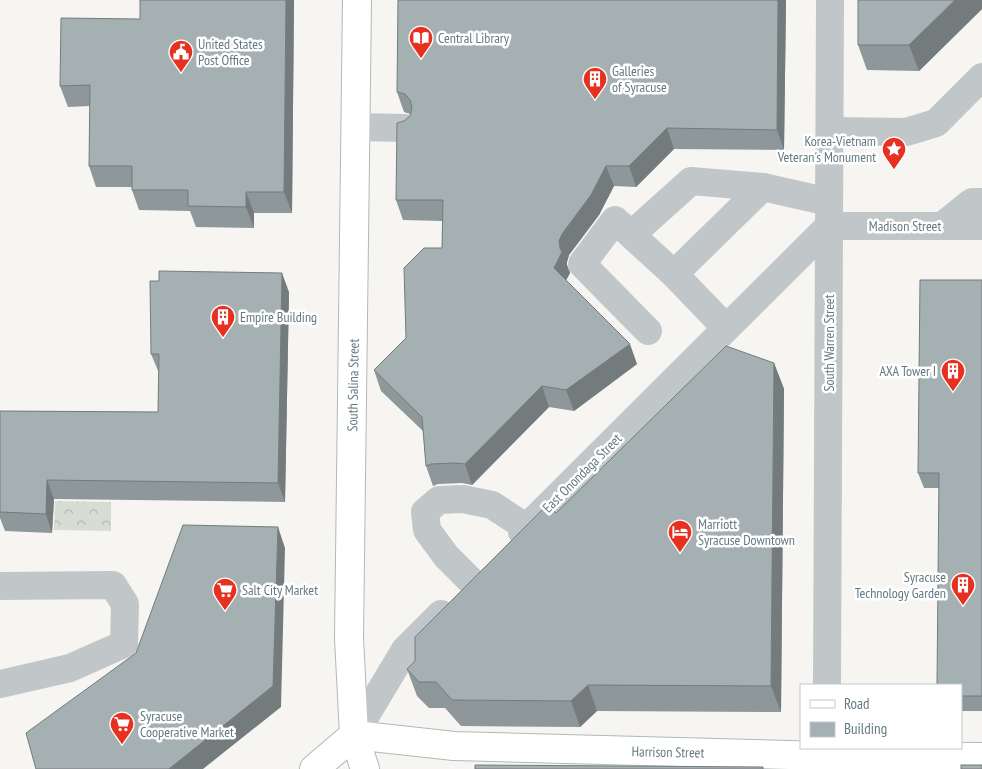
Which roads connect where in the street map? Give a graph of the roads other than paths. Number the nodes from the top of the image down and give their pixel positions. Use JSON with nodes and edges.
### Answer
{"nodes":[{"id":1,"x":357,"y":0,"type":"edge"},
{"id":2,"x":830,"y":0,"type":"edge"},
{"id":3,"x":982,"y":77,"type":"edge"},
{"id":4,"x":356,"y":127,"type":"junction"},
{"id":5,"x":404,"y":128,"type":"edge"},
{"id":6,"x":830,"y":131,"type":"junction"},
{"id":7,"x":763,"y":186,"type":"junction"},
{"id":8,"x":982,"y":202,"type":"edge"},
{"id":9,"x":829,"y":214,"type":"junction"},
{"id":10,"x":942,"y":226,"type":"junction"},
{"id":11,"x":982,"y":226,"type":"edge"},
{"id":12,"x":632,"y":234,"type":"junction"},
{"id":13,"x":674,"y":274,"type":"junction"},
{"id":14,"x":726,"y":328,"type":"junction"},
{"id":15,"x":648,"y":331,"type":"dead end"},
{"id":16,"x":526,"y":528,"type":"junction"},
{"id":17,"x":472,"y":582,"type":"junction"},
{"id":18,"x":0,"y":586,"type":"edge"},
{"id":19,"x":0,"y":684,"type":"edge"},
{"id":20,"x":827,"y":684,"type":"edge"},
{"id":21,"x":354,"y":735,"type":"junction"},
{"id":22,"x":827,"y":757,"type":"edge"},
{"id":23,"x":982,"y":757,"type":"edge"},
{"id":24,"x":721,"y":761,"type":"edge"},
{"id":25,"x":314,"y":769,"type":"edge"},
{"id":26,"x":365,"y":769,"type":"edge"}],
"edges":[{"from":1,"to":4,"type":"main road","name":"South Salina Street"},
{"from":2,"to":6,"type":"street","name":"South Warren Street"},
{"from":3,"to":6,"type":"street"},
{"from":4,"to":5,"type":"street"},
{"from":4,"to":21,"type":"main road","name":"South Salina Street"},
{"from":6,"to":9,"type":"street","name":"South Warren Street"},
{"from":7,"to":9,"type":"street","name":"Madison Street"},
{"from":7,"to":12,"type":"street","name":"Madison Street"},
{"from":7,"to":13,"type":"street"},
{"from":8,"to":10,"type":"street"},
{"from":9,"to":10,"type":"street","name":"Madison Street"},
{"from":9,"to":14,"type":"street","name":"East Onondaga Street"},
{"from":9,"to":20,"type":"street","name":"South Warren Street"},
{"from":10,"to":11,"type":"street","name":"Madison Street"},
{"from":12,"to":13,"type":"street"},
{"from":12,"to":15,"type":"street"},
{"from":13,"to":14,"type":"street"},
{"from":14,"to":16,"type":"street","name":"East Onondaga Street"},
{"from":16,"to":17,"type":"street","name":"East Onondaga Street"},
{"from":16,"to":17,"type":"street"},
{"from":17,"to":21,"type":"street","name":"East Onondaga Street"},
{"from":18,"to":19,"type":"street"},
{"from":21,"to":24,"type":"main road","name":"Harrison Street"},
{"from":21,"to":25,"type":"main road"},
{"from":21,"to":26,"type":"main road","name":"South Salina Street"},
{"from":22,"to":23,"type":"main road","name":"Harrison Street"},
{"from":22,"to":24,"type":"main road","name":"Harrison Street"}]}
